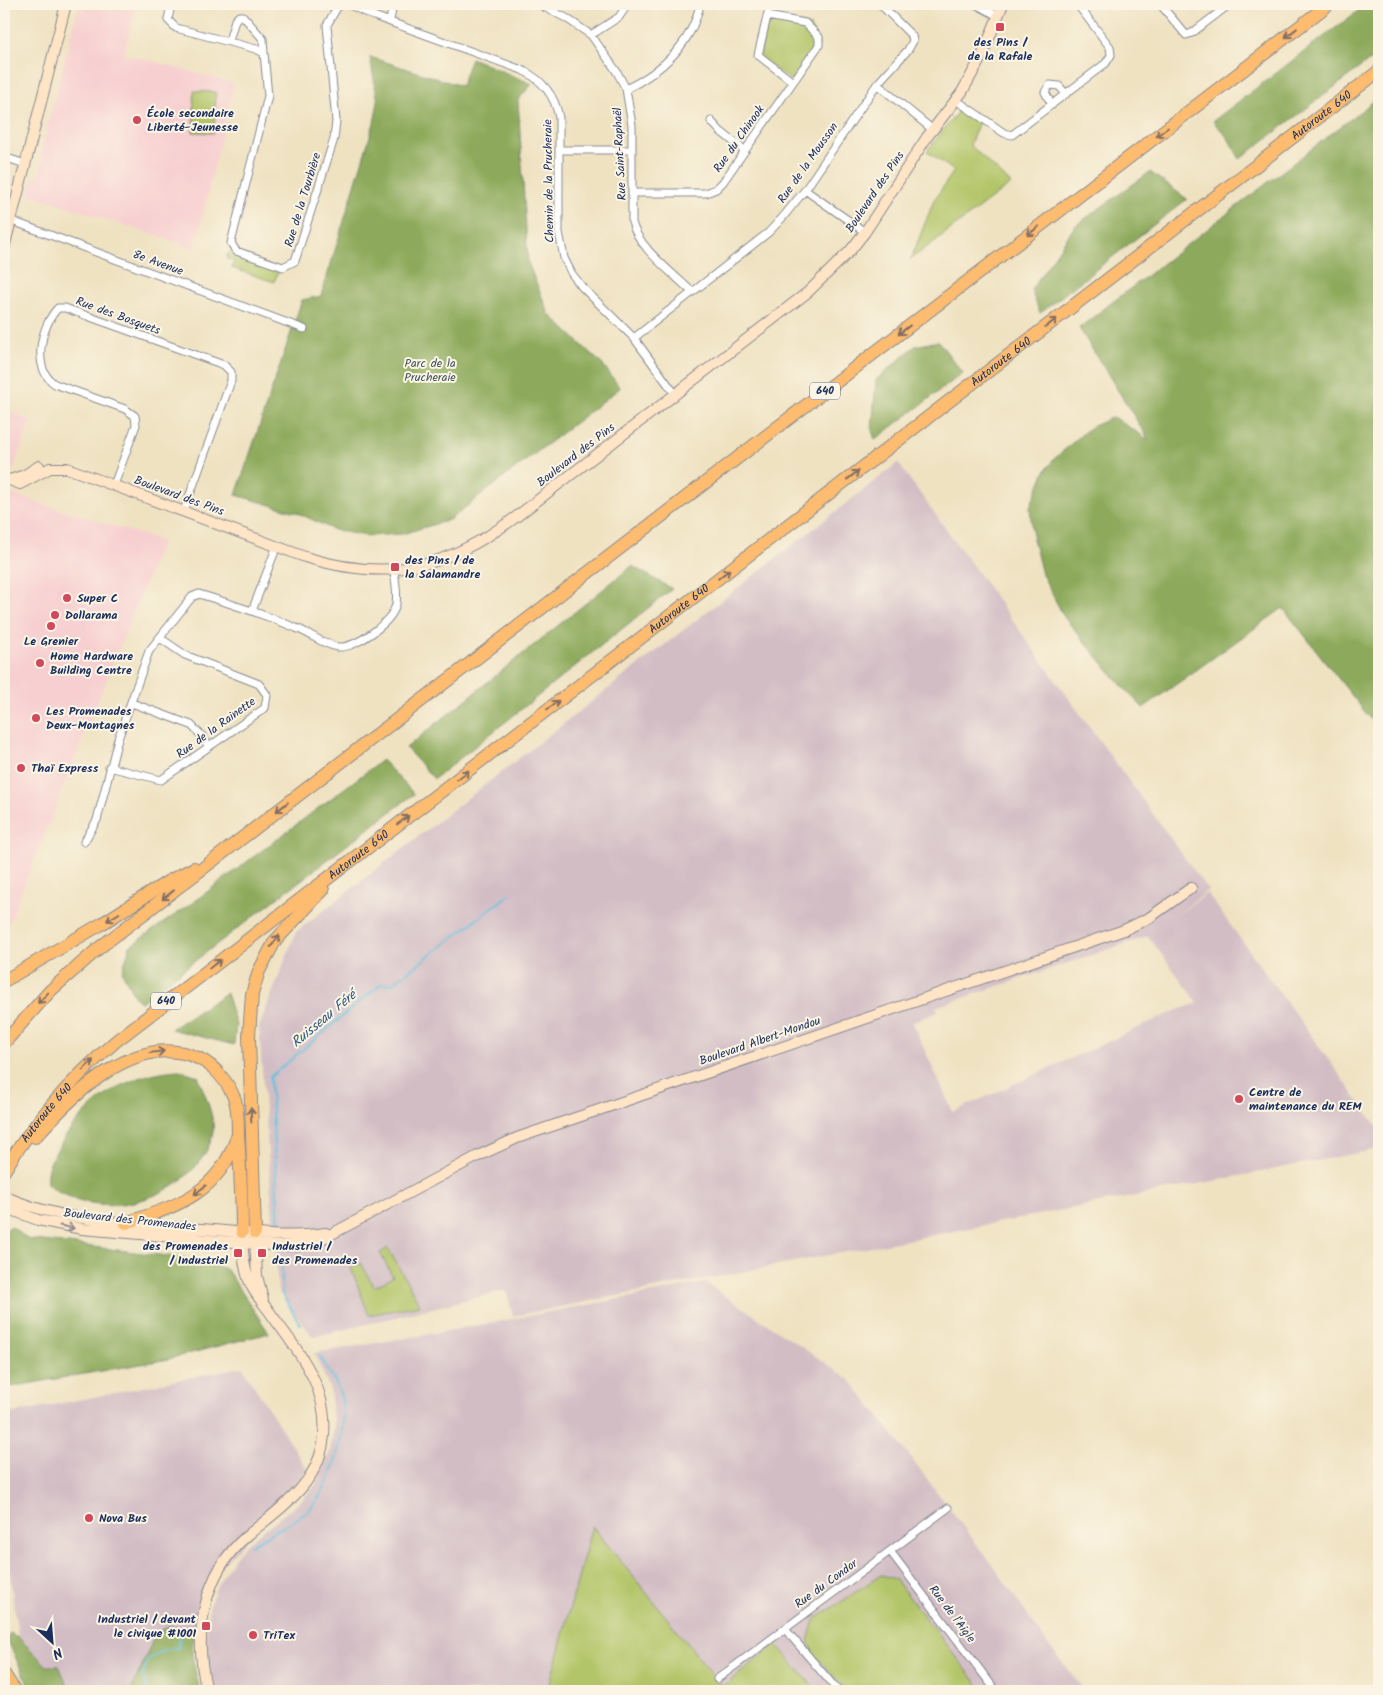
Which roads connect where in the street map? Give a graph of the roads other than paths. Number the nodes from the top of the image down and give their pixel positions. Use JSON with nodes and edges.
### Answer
{"nodes":[{"id":1,"x":66,"y":4,"type":"edge"},
{"id":2,"x":171,"y":4,"type":"edge"},
{"id":3,"x":339,"y":4,"type":"edge"},
{"id":4,"x":348,"y":4,"type":"edge"},
{"id":5,"x":393,"y":4,"type":"edge"},
{"id":6,"x":538,"y":4,"type":"edge"},
{"id":7,"x":628,"y":4,"type":"edge"},
{"id":8,"x":700,"y":4,"type":"edge"},
{"id":9,"x":770,"y":4,"type":"edge"},
{"id":10,"x":880,"y":4,"type":"edge"},
{"id":11,"x":975,"y":4,"type":"edge"},
{"id":12,"x":1004,"y":4,"type":"edge"},
{"id":13,"x":1076,"y":4,"type":"edge"},
{"id":14,"x":1160,"y":4,"type":"edge"},
{"id":15,"x":1230,"y":4,"type":"edge"},
{"id":16,"x":1329,"y":4,"type":"edge"},
{"id":17,"x":767,"y":16,"type":"junction"},
{"id":18,"x":998,"y":16,"type":"junction"},
{"id":19,"x":390,"y":20,"type":"junction"},
{"id":20,"x":591,"y":35,"type":"junction"},
{"id":21,"x":229,"y":41,"type":"junction"},
{"id":22,"x":264,"y":54,"type":"junction"},
{"id":23,"x":1379,"y":71,"type":"edge"},
{"id":24,"x":793,"y":82,"type":"junction"},
{"id":25,"x":877,"y":84,"type":"junction"},
{"id":26,"x":626,"y":89,"type":"junction"},
{"id":27,"x":1066,"y":94,"type":"junction"},
{"id":28,"x":956,"y":100,"type":"junction"},
{"id":29,"x":1052,"y":105,"type":"junction"},
{"id":30,"x":711,"y":121,"type":"dead end"},
{"id":31,"x":933,"y":130,"type":"junction"},
{"id":32,"x":560,"y":150,"type":"junction"},
{"id":33,"x":632,"y":150,"type":"junction"},
{"id":34,"x":744,"y":150,"type":"junction"},
{"id":35,"x":4,"y":157,"type":"edge"},
{"id":36,"x":25,"y":164,"type":"junction"},
{"id":37,"x":805,"y":190,"type":"junction"},
{"id":38,"x":634,"y":193,"type":"junction"},
{"id":39,"x":7,"y":220,"type":"edge"},
{"id":40,"x":865,"y":232,"type":"junction"},
{"id":41,"x":4,"y":248,"type":"edge"},
{"id":42,"x":692,"y":292,"type":"junction"},
{"id":43,"x":304,"y":329,"type":"dead end"},
{"id":44,"x":634,"y":338,"type":"junction"},
{"id":45,"x":676,"y":394,"type":"junction"},
{"id":46,"x":7,"y":479,"type":"edge"},
{"id":47,"x":114,"y":485,"type":"junction"},
{"id":48,"x":184,"y":511,"type":"junction"},
{"id":49,"x":277,"y":546,"type":"junction"},
{"id":50,"x":394,"y":570,"type":"junction"},
{"id":51,"x":252,"y":610,"type":"junction"},
{"id":52,"x":160,"y":638,"type":"junction"},
{"id":53,"x":132,"y":703,"type":"junction"},
{"id":54,"x":209,"y":747,"type":"junction"},
{"id":55,"x":109,"y":767,"type":"junction"},
{"id":56,"x":84,"y":842,"type":"dead end"},
{"id":57,"x":221,"y":855,"type":"junction"},
{"id":58,"x":355,"y":857,"type":"junction"},
{"id":59,"x":1190,"y":888,"type":"dead end"},
{"id":60,"x":4,"y":981,"type":"edge"},
{"id":61,"x":4,"y":1043,"type":"edge"},
{"id":62,"x":238,"y":1132,"type":"junction"},
{"id":63,"x":4,"y":1172,"type":"edge"},
{"id":64,"x":4,"y":1196,"type":"edge"},
{"id":65,"x":4,"y":1207,"type":"edge"},
{"id":66,"x":126,"y":1222,"type":"junction"},
{"id":67,"x":242,"y":1238,"type":"junction"},
{"id":68,"x":255,"y":1239,"type":"junction"},
{"id":69,"x":266,"y":1307,"type":"junction"},
{"id":70,"x":948,"y":1508,"type":"dead end"},
{"id":71,"x":890,"y":1551,"type":"junction"},
{"id":72,"x":785,"y":1629,"type":"junction"},
{"id":73,"x":4,"y":1674,"type":"edge"},
{"id":74,"x":717,"y":1679,"type":"dead end"},
{"id":75,"x":15,"y":1691,"type":"edge"},
{"id":76,"x":207,"y":1691,"type":"edge"},
{"id":77,"x":838,"y":1691,"type":"edge"},
{"id":78,"x":996,"y":1691,"type":"edge"}],
"edges":[{"from":1,"to":36,"type":"street"},
{"from":2,"to":21,"type":"street"},
{"from":3,"to":22,"type":"street","name":"Rue de la Tourbière"},
{"from":4,"to":19,"type":"street","name":"Chemin de la Prucheraie"},
{"from":5,"to":19,"type":"street"},
{"from":6,"to":20,"type":"street","name":"Rue Saint-Raphaël"},
{"from":7,"to":20,"type":"street"},
{"from":8,"to":26,"type":"street"},
{"from":9,"to":17,"type":"street"},
{"from":10,"to":25,"type":"street","name":"Rue de la Mousson"},
{"from":11,"to":18,"type":"street"},
{"from":12,"to":18,"type":"street","name":"Boulevard des Pins"},
{"from":13,"to":27,"type":"street"},
{"from":14,"to":15,"type":"street"},
{"from":16,"to":57,"type":"highway","number":"640","one_way":true},
{"from":17,"to":24,"type":"street"},
{"from":17,"to":24,"type":"street","name":"Rue du Chinook"},
{"from":18,"to":28,"type":"street","name":"Boulevard des Pins"},
{"from":19,"to":32,"type":"street","name":"Chemin de la Prucheraie"},
{"from":20,"to":26,"type":"street","name":"Rue Saint-Raphaël"},
{"from":21,"to":22,"type":"street"},
{"from":21,"to":22,"type":"street","name":"Rue de la Tourbière"},
{"from":58,"to":23,"type":"highway","name":"Autoroute 640","number":"640","one_way":true},
{"from":24,"to":34,"type":"street","name":"Rue du Chinook"},
{"from":25,"to":31,"type":"street"},
{"from":25,"to":37,"type":"street","name":"Rue de la Mousson"},
{"from":26,"to":33,"type":"street","name":"Rue Saint-Raphaël"},
{"from":27,"to":29,"type":"street"},
{"from":27,"to":29,"type":"street"},
{"from":28,"to":29,"type":"street"},
{"from":28,"to":31,"type":"street","name":"Boulevard des Pins"},
{"from":30,"to":34,"type":"street"},
{"from":31,"to":40,"type":"street","name":"Boulevard des Pins"},
{"from":32,"to":33,"type":"street"},
{"from":32,"to":44,"type":"street","name":"Chemin de la Prucheraie"},
{"from":33,"to":38,"type":"street","name":"Rue Saint-Raphaël"},
{"from":34,"to":38,"type":"street","name":"Rue du Chinook"},
{"from":35,"to":36,"type":"street"},
{"from":36,"to":39,"type":"street"},
{"from":37,"to":40,"type":"street"},
{"from":37,"to":42,"type":"street","name":"Rue de la Mousson"},
{"from":38,"to":42,"type":"street","name":"Rue Saint-Raphaël"},
{"from":39,"to":41,"type":"street"},
{"from":39,"to":43,"type":"street","name":"8e Avenue"},
{"from":40,"to":45,"type":"street","name":"Boulevard des Pins"},
{"from":42,"to":44,"type":"street","name":"Rue de la Mousson"},
{"from":44,"to":45,"type":"street","name":"Chemin de la Prucheraie"},
{"from":45,"to":50,"type":"street","name":"Boulevard des Pins"},
{"from":46,"to":47,"type":"street","name":"Boulevard des Pins"},
{"from":47,"to":48,"type":"street","name":"Boulevard des Pins"},
{"from":47,"to":48,"type":"street","name":"Rue des Bosquets"},
{"from":48,"to":49,"type":"street","name":"Boulevard des Pins"},
{"from":49,"to":50,"type":"street","name":"Boulevard des Pins"},
{"from":49,"to":51,"type":"street"},
{"from":50,"to":51,"type":"street"},
{"from":51,"to":52,"type":"street"},
{"from":52,"to":53,"type":"street"},
{"from":52,"to":54,"type":"street","name":"Rue de la Rainette"},
{"from":53,"to":54,"type":"street"},
{"from":53,"to":55,"type":"street"},
{"from":54,"to":55,"type":"street","name":"Rue de la Rainette"},
{"from":55,"to":56,"type":"street"},
{"from":57,"to":60,"type":"highway","one_way":true},
{"from":57,"to":61,"type":"highway","number":"640","one_way":true},
{"from":63,"to":58,"type":"highway","name":"Autoroute 640","number":"640","one_way":true},
{"from":68,"to":58,"type":"highway","one_way":true},
{"from":59,"to":68,"type":"street","name":"Boulevard Albert-Mondou"},
{"from":63,"to":62,"type":"highway","one_way":true},
{"from":62,"to":66,"type":"highway","one_way":true},
{"from":62,"to":67,"type":"highway"},
{"from":64,"to":66,"type":"street","name":"Boulevard des Promenades"},
{"from":65,"to":67,"type":"street","name":"Boulevard des Promenades","one_way":true},
{"from":66,"to":67,"type":"street","name":"Boulevard des Promenades"},
{"from":67,"to":68,"type":"street","name":"Boulevard des Promenades"},
{"from":67,"to":69,"type":"street"},
{"from":68,"to":69,"type":"street"},
{"from":69,"to":76,"type":"street"},
{"from":70,"to":71,"type":"street","name":"Rue du Condor"},
{"from":71,"to":72,"type":"street","name":"Rue du Condor"},
{"from":71,"to":78,"type":"street","name":"Rue de l'Aigle"},
{"from":72,"to":74,"type":"street","name":"Rue du Condor"},
{"from":72,"to":77,"type":"street"},
{"from":73,"to":75,"type":"highway"}]}
